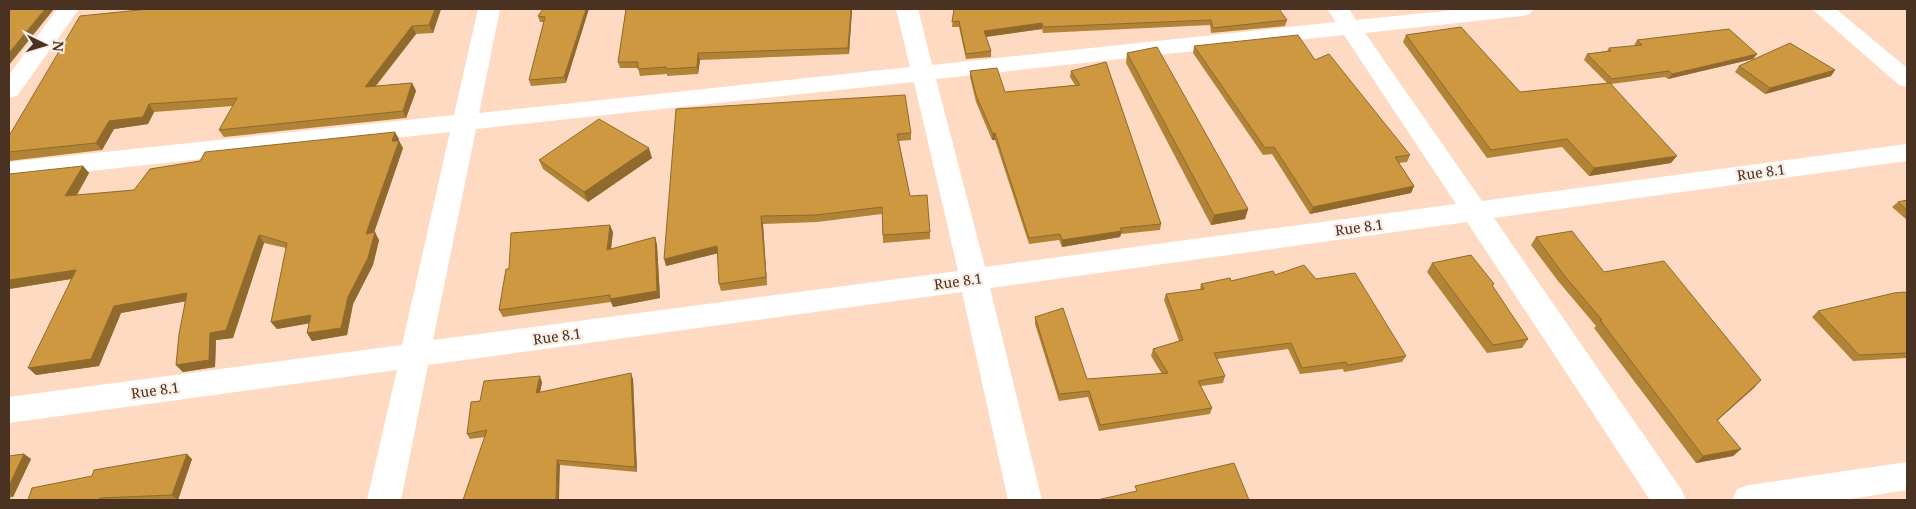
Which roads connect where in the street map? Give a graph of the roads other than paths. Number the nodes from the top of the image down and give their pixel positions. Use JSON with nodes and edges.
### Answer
{"nodes":[{"id":1,"x":68,"y":9,"type":"edge"},
{"id":2,"x":488,"y":9,"type":"edge"},
{"id":3,"x":907,"y":9,"type":"edge"},
{"id":4,"x":1522,"y":9,"type":"edge"},
{"id":5,"x":1823,"y":9,"type":"edge"},
{"id":6,"x":1344,"y":18,"type":"edge"},
{"id":7,"x":923,"y":73,"type":"junction"},
{"id":8,"x":1907,"y":80,"type":"edge"},
{"id":9,"x":9,"y":91,"type":"edge"},
{"id":10,"x":465,"y":122,"type":"junction"},
{"id":11,"x":1907,"y":153,"type":"edge"},
{"id":12,"x":9,"y":171,"type":"edge"},
{"id":13,"x":1475,"y":211,"type":"junction"},
{"id":14,"x":973,"y":279,"type":"junction"},
{"id":15,"x":416,"y":355,"type":"junction"},
{"id":16,"x":9,"y":410,"type":"edge"},
{"id":17,"x":1907,"y":476,"type":"edge"},
{"id":18,"x":384,"y":500,"type":"edge"},
{"id":19,"x":1025,"y":500,"type":"edge"},
{"id":20,"x":1669,"y":500,"type":"edge"},
{"id":21,"x":1749,"y":500,"type":"edge"}],
"edges":[{"from":1,"to":9,"type":"street"},
{"from":2,"to":10,"type":"street"},
{"from":3,"to":7,"type":"street"},
{"from":4,"to":6,"type":"street"},
{"from":5,"to":8,"type":"street"},
{"from":6,"to":7,"type":"street"},
{"from":6,"to":13,"type":"street"},
{"from":7,"to":10,"type":"street"},
{"from":7,"to":14,"type":"street"},
{"from":10,"to":12,"type":"street"},
{"from":10,"to":15,"type":"street"},
{"from":11,"to":13,"type":"street","name":"Rue 8.1"},
{"from":13,"to":14,"type":"street","name":"Rue 8.1"},
{"from":13,"to":20,"type":"street"},
{"from":14,"to":15,"type":"street","name":"Rue 8.1"},
{"from":14,"to":19,"type":"street"},
{"from":15,"to":16,"type":"street","name":"Rue 8.1"},
{"from":15,"to":18,"type":"street"},
{"from":17,"to":21,"type":"street"}]}
